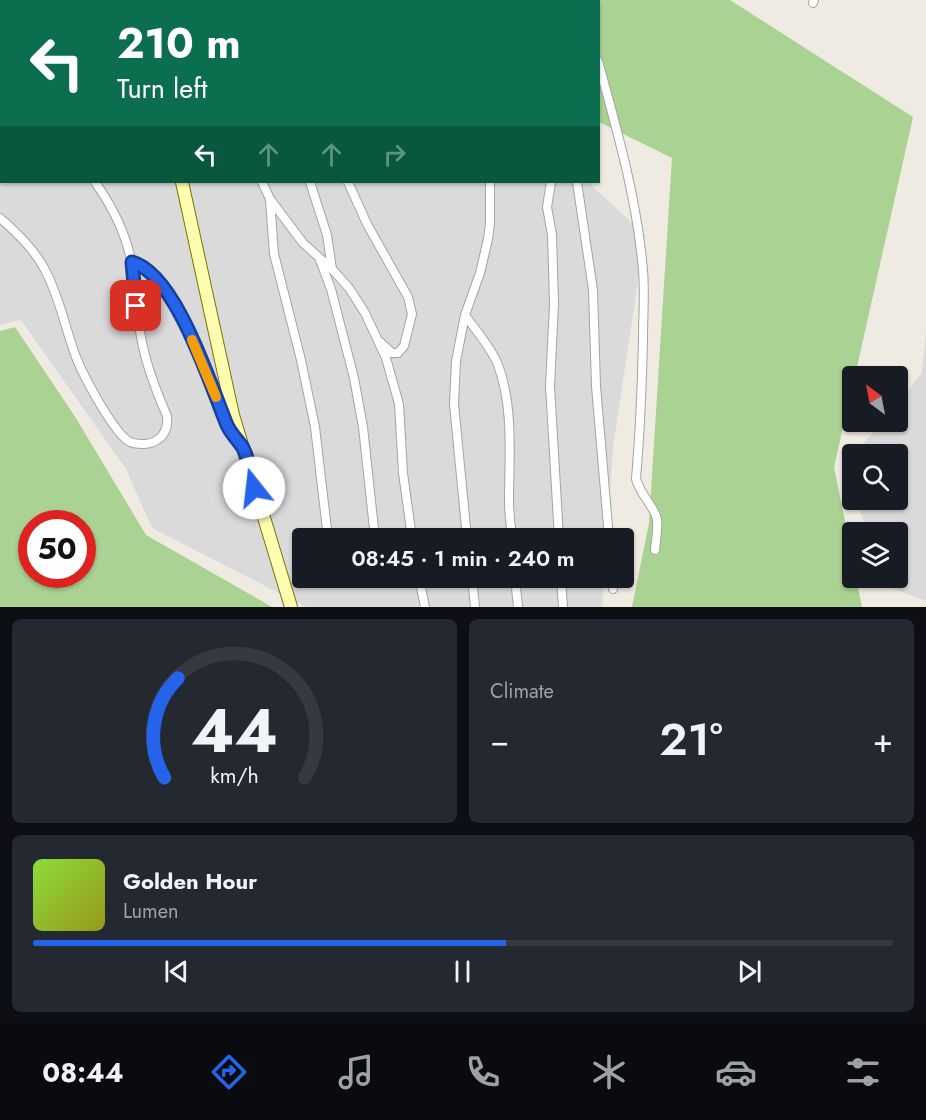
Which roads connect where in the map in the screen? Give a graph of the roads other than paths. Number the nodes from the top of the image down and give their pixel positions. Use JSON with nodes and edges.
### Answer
{"nodes":[{"id":1,"x":600,"y":69,"type":"edge"},
{"id":2,"x":96,"y":183,"type":"edge"},
{"id":3,"x":182,"y":183,"type":"edge"},
{"id":4,"x":262,"y":183,"type":"edge"},
{"id":5,"x":310,"y":183,"type":"edge"},
{"id":6,"x":348,"y":183,"type":"edge"},
{"id":7,"x":490,"y":183,"type":"edge"},
{"id":8,"x":551,"y":183,"type":"edge"},
{"id":9,"x":577,"y":183,"type":"edge"},
{"id":10,"x":270,"y":199,"type":"junction"},
{"id":11,"x":0,"y":218,"type":"edge"},
{"id":12,"x":320,"y":258,"type":"junction"},
{"id":13,"x":132,"y":262,"type":"junction"},
{"id":14,"x":332,"y":268,"type":"junction"},
{"id":15,"x":465,"y":315,"type":"junction"},
{"id":16,"x":378,"y":340,"type":"junction"},
{"id":17,"x":242,"y":447,"type":"junction"},
{"id":18,"x":327,"y":528,"type":"edge"},
{"id":19,"x":374,"y":528,"type":"edge"},
{"id":20,"x":411,"y":528,"type":"edge"},
{"id":21,"x":466,"y":528,"type":"edge"},
{"id":22,"x":511,"y":528,"type":"edge"},
{"id":23,"x":558,"y":528,"type":"edge"},
{"id":24,"x":608,"y":528,"type":"edge"},
{"id":25,"x":656,"y":550,"type":"dead end"},
{"id":26,"x":421,"y":588,"type":"edge"},
{"id":27,"x":473,"y":588,"type":"edge"},
{"id":28,"x":516,"y":588,"type":"edge"},
{"id":29,"x":562,"y":588,"type":"edge"},
{"id":30,"x":291,"y":607,"type":"edge"},
{"id":31,"x":425,"y":607,"type":"edge"},
{"id":32,"x":475,"y":607,"type":"edge"},
{"id":33,"x":518,"y":607,"type":"edge"},
{"id":34,"x":563,"y":607,"type":"edge"}],
"edges":[{"from":1,"to":25,"type":"street"},
{"from":2,"to":13,"type":"street"},
{"from":3,"to":17,"type":"main road"},
{"from":4,"to":10,"type":"street"},
{"from":5,"to":14,"type":"street"},
{"from":6,"to":16,"type":"street"},
{"from":7,"to":15,"type":"street"},
{"from":8,"to":23,"type":"street"},
{"from":9,"to":24,"type":"street"},
{"from":10,"to":12,"type":"street"},
{"from":10,"to":18,"type":"street"},
{"from":11,"to":13,"type":"street"},
{"from":12,"to":14,"type":"street"},
{"from":12,"to":19,"type":"street"},
{"from":13,"to":17,"type":"street"},
{"from":14,"to":16,"type":"street"},
{"from":15,"to":21,"type":"street"},
{"from":15,"to":22,"type":"street"},
{"from":16,"to":20,"type":"street"},
{"from":17,"to":30,"type":"main road"},
{"from":26,"to":31,"type":"street"},
{"from":27,"to":32,"type":"street"},
{"from":28,"to":33,"type":"street"},
{"from":29,"to":34,"type":"street"}]}
